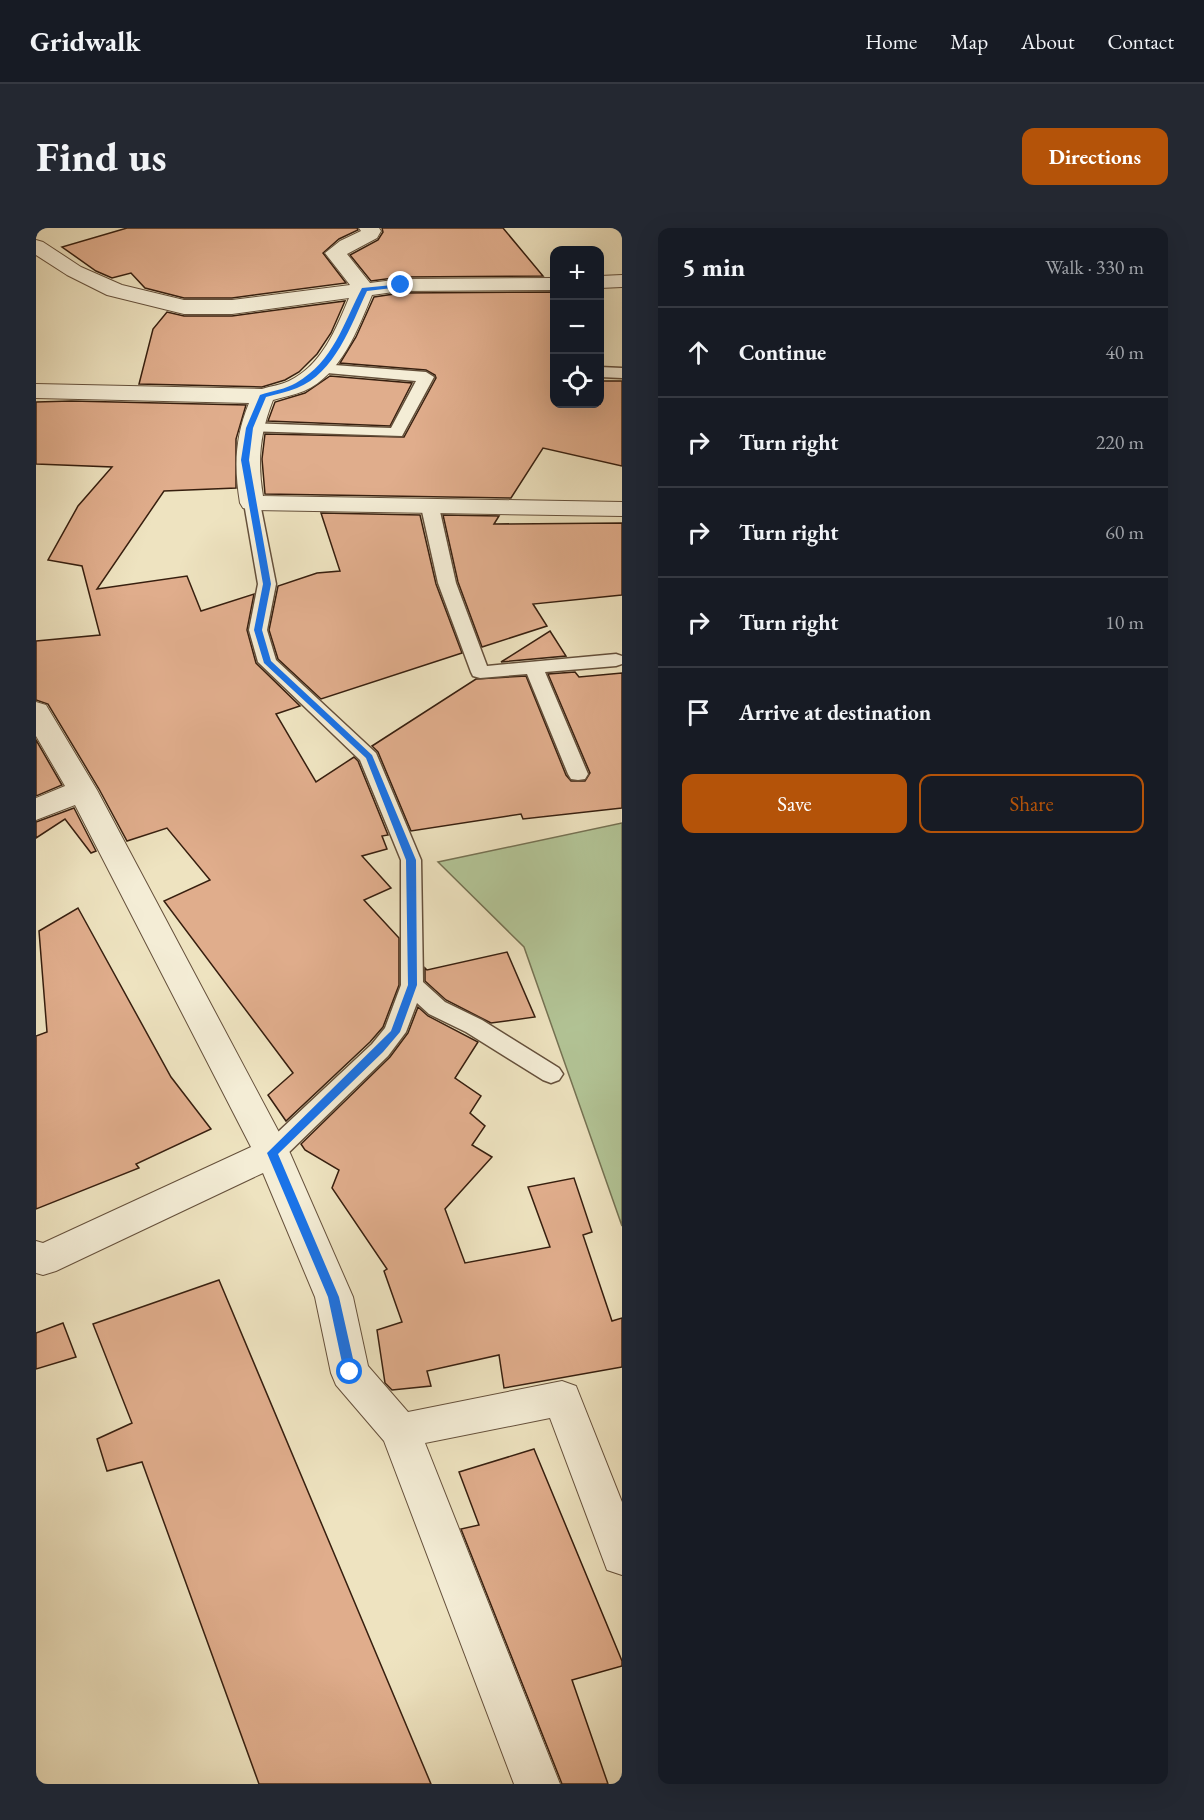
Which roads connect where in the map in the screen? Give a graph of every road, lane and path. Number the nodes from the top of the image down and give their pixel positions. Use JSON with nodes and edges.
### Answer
{"nodes":[{"id":1,"x":369,"y":228,"type":"edge"},
{"id":2,"x":36,"y":246,"type":"edge"},
{"id":3,"x":622,"y":281,"type":"edge"},
{"id":4,"x":604,"y":282,"type":"edge"},
{"id":5,"x":550,"y":284,"type":"edge"},
{"id":6,"x":364,"y":289,"type":"junction"},
{"id":7,"x":321,"y":369,"type":"junction"},
{"id":8,"x":604,"y":372,"type":"edge"},
{"id":9,"x":622,"y":373,"type":"edge"},
{"id":10,"x":36,"y":391,"type":"edge"},
{"id":11,"x":263,"y":396,"type":"junction"},
{"id":12,"x":249,"y":428,"type":"junction"},
{"id":13,"x":252,"y":503,"type":"junction"},
{"id":14,"x":430,"y":507,"type":"junction"},
{"id":15,"x":622,"y":509,"type":"edge"},
{"id":16,"x":616,"y":660,"type":"dead end"},
{"id":17,"x":534,"y":667,"type":"junction"},
{"id":18,"x":36,"y":711,"type":"edge"},
{"id":19,"x":578,"y":774,"type":"dead end"},
{"id":20,"x":82,"y":790,"type":"junction"},
{"id":21,"x":36,"y":810,"type":"edge"},
{"id":22,"x":412,"y":985,"type":"junction"},
{"id":23,"x":551,"y":1074,"type":"dead end"},
{"id":24,"x":272,"y":1153,"type":"junction"},
{"id":25,"x":36,"y":1256,"type":"edge"},
{"id":26,"x":400,"y":1431,"type":"junction"},
{"id":27,"x":622,"y":1556,"type":"edge"},
{"id":28,"x":537,"y":1784,"type":"edge"}],
"edges":[{"from":1,"to":6,"type":"street"},
{"from":2,"to":6,"type":"street"},
{"from":3,"to":4,"type":"street"},
{"from":5,"to":6,"type":"street"},
{"from":6,"to":7,"type":"street"},
{"from":7,"to":11,"type":"street"},
{"from":7,"to":12,"type":"lane"},
{"from":8,"to":9,"type":"lane"},
{"from":10,"to":11,"type":"street"},
{"from":11,"to":12,"type":"street"},
{"from":12,"to":13,"type":"street"},
{"from":13,"to":14,"type":"street"},
{"from":13,"to":22,"type":"lane"},
{"from":14,"to":15,"type":"street"},
{"from":14,"to":17,"type":"lane"},
{"from":16,"to":17,"type":"lane"},
{"from":17,"to":19,"type":"lane"},
{"from":18,"to":20,"type":"street"},
{"from":20,"to":21,"type":"street"},
{"from":20,"to":24,"type":"street"},
{"from":22,"to":23,"type":"lane"},
{"from":22,"to":24,"type":"lane"},
{"from":24,"to":25,"type":"street"},
{"from":24,"to":26,"type":"street"},
{"from":26,"to":27,"type":"street"},
{"from":26,"to":28,"type":"street"}]}
